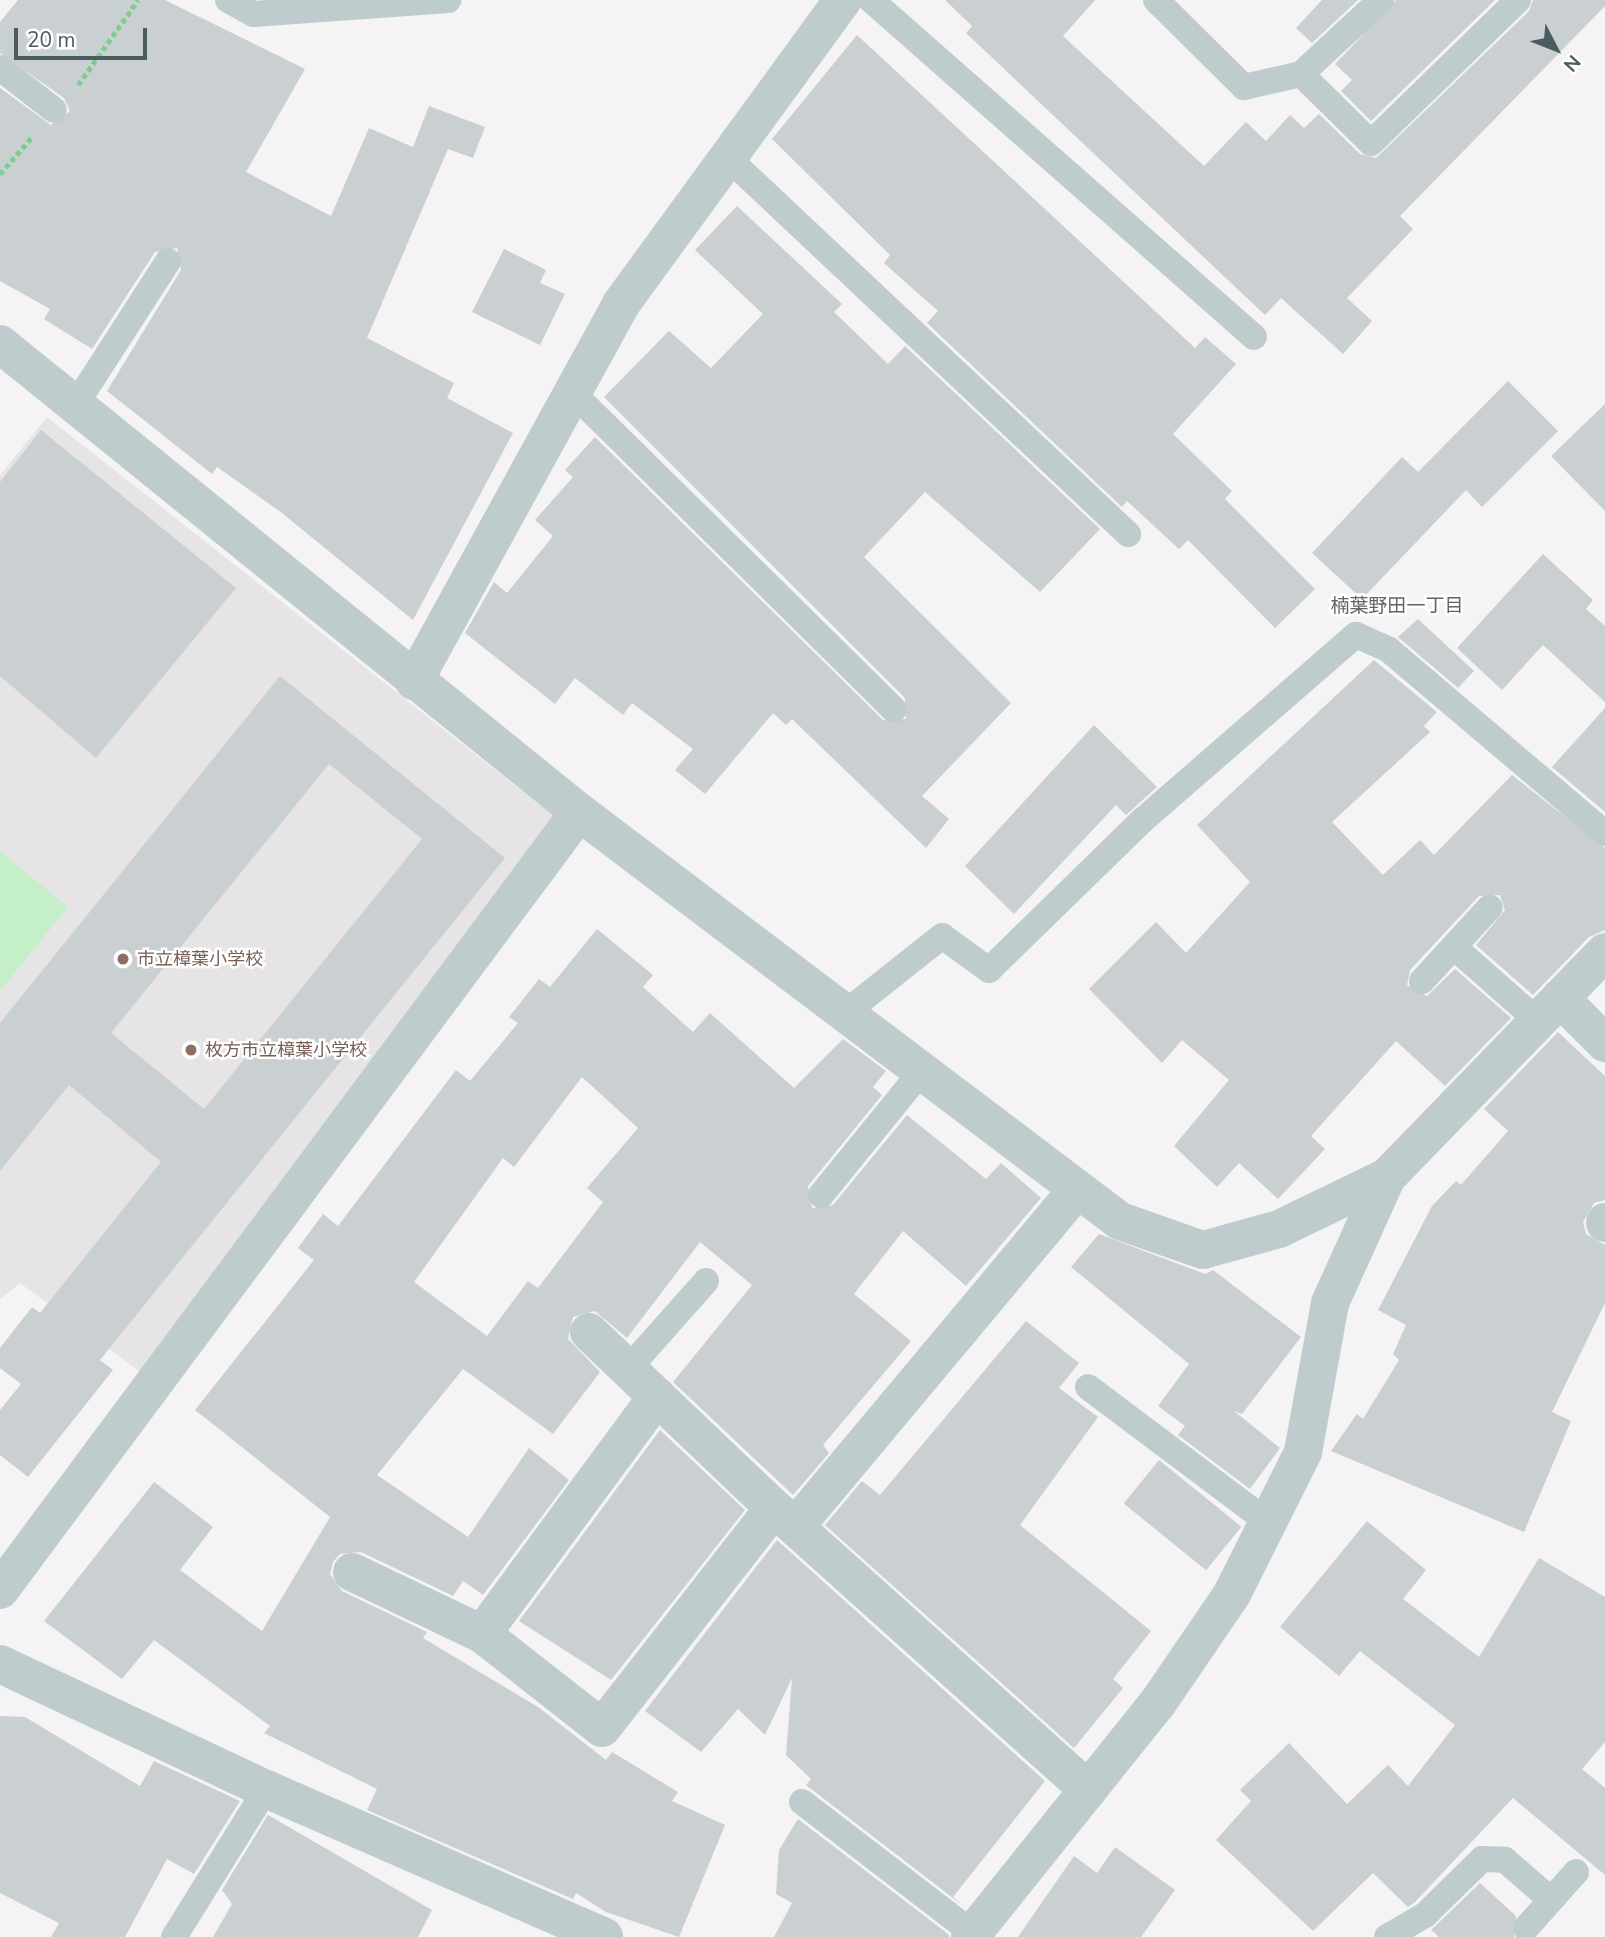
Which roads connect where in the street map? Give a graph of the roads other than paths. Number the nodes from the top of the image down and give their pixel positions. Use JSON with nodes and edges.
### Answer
{"nodes":[{"id":1,"x":228,"y":0,"type":"edge"},
{"id":2,"x":448,"y":0,"type":"edge"},
{"id":3,"x":843,"y":0,"type":"edge"},
{"id":4,"x":871,"y":0,"type":"edge"},
{"id":5,"x":1156,"y":0,"type":"edge"},
{"id":6,"x":1381,"y":0,"type":"edge"},
{"id":7,"x":1518,"y":0,"type":"edge"},
{"id":8,"x":0,"y":68,"type":"edge"},
{"id":9,"x":1301,"y":74,"type":"junction"},
{"id":10,"x":54,"y":110,"type":"dead end"},
{"id":11,"x":726,"y":156,"type":"junction"},
{"id":12,"x":168,"y":261,"type":"dead end"},
{"id":13,"x":1254,"y":337,"type":"dead end"},
{"id":14,"x":0,"y":344,"type":"edge"},
{"id":15,"x":572,"y":392,"type":"junction"},
{"id":16,"x":76,"y":404,"type":"junction"},
{"id":17,"x":1128,"y":534,"type":"dead end"},
{"id":18,"x":414,"y":681,"type":"junction"},
{"id":19,"x":894,"y":709,"type":"dead end"},
{"id":20,"x":579,"y":812,"type":"junction"},
{"id":21,"x":1605,"y":833,"type":"edge"},
{"id":22,"x":1490,"y":907,"type":"dead end"},
{"id":23,"x":1454,"y":947,"type":"junction"},
{"id":24,"x":1605,"y":952,"type":"edge"},
{"id":25,"x":1422,"y":981,"type":"dead end"},
{"id":26,"x":1549,"y":1010,"type":"junction"},
{"id":27,"x":845,"y":1013,"type":"junction"},
{"id":28,"x":1605,"y":1043,"type":"edge"},
{"id":29,"x":921,"y":1072,"type":"junction"},
{"id":30,"x":1387,"y":1177,"type":"junction"},
{"id":31,"x":1076,"y":1191,"type":"junction"},
{"id":32,"x":821,"y":1195,"type":"dead end"},
{"id":33,"x":706,"y":1281,"type":"dead end"},
{"id":34,"x":589,"y":1332,"type":"dead end"},
{"id":35,"x":628,"y":1370,"type":"junction"},
{"id":36,"x":1088,"y":1387,"type":"dead end"},
{"id":37,"x":657,"y":1397,"type":"junction"},
{"id":38,"x":785,"y":1518,"type":"junction"},
{"id":39,"x":1268,"y":1522,"type":"junction"},
{"id":40,"x":352,"y":1572,"type":"dead end"},
{"id":41,"x":0,"y":1590,"type":"edge"},
{"id":42,"x":482,"y":1634,"type":"junction"},
{"id":43,"x":0,"y":1664,"type":"edge"},
{"id":44,"x":265,"y":1789,"type":"junction"},
{"id":45,"x":1088,"y":1790,"type":"junction"},
{"id":46,"x":802,"y":1802,"type":"dead end"},
{"id":47,"x":1576,"y":1872,"type":"dead end"},
{"id":48,"x":1550,"y":1899,"type":"junction"},
{"id":49,"x":1526,"y":1928,"type":"dead end"},
{"id":50,"x":972,"y":1935,"type":"edge"},
{"id":51,"x":174,"y":1937,"type":"edge"},
{"id":52,"x":604,"y":1937,"type":"edge"},
{"id":53,"x":1387,"y":1937,"type":"edge"}],
"edges":[{"from":1,"to":2,"type":"lane"},
{"from":3,"to":11,"type":"street"},
{"from":4,"to":13,"type":"lane"},
{"from":5,"to":9,"type":"lane"},
{"from":6,"to":9,"type":"lane"},
{"from":7,"to":9,"type":"lane"},
{"from":8,"to":10,"type":"lane"},
{"from":11,"to":15,"type":"street"},
{"from":11,"to":17,"type":"lane"},
{"from":12,"to":16,"type":"lane"},
{"from":14,"to":16,"type":"street"},
{"from":15,"to":18,"type":"street"},
{"from":15,"to":19,"type":"lane"},
{"from":16,"to":18,"type":"street"},
{"from":18,"to":20,"type":"street"},
{"from":20,"to":27,"type":"street"},
{"from":20,"to":41,"type":"street"},
{"from":21,"to":27,"type":"lane"},
{"from":22,"to":23,"type":"lane"},
{"from":23,"to":25,"type":"lane"},
{"from":23,"to":26,"type":"lane"},
{"from":24,"to":26,"type":"street"},
{"from":26,"to":28,"type":"street"},
{"from":26,"to":30,"type":"street"},
{"from":27,"to":29,"type":"street"},
{"from":29,"to":31,"type":"street"},
{"from":29,"to":32,"type":"lane"},
{"from":30,"to":31,"type":"street"},
{"from":30,"to":39,"type":"street"},
{"from":31,"to":38,"type":"street"},
{"from":33,"to":35,"type":"lane"},
{"from":34,"to":35,"type":"street"},
{"from":35,"to":37,"type":"street"},
{"from":36,"to":39,"type":"lane"},
{"from":37,"to":38,"type":"street"},
{"from":37,"to":42,"type":"street"},
{"from":38,"to":42,"type":"street"},
{"from":38,"to":45,"type":"street"},
{"from":39,"to":45,"type":"street"},
{"from":40,"to":42,"type":"street"},
{"from":43,"to":44,"type":"street"},
{"from":44,"to":51,"type":"lane"},
{"from":44,"to":52,"type":"street"},
{"from":45,"to":50,"type":"street"},
{"from":46,"to":50,"type":"lane"},
{"from":47,"to":48,"type":"lane"},
{"from":48,"to":49,"type":"lane"},
{"from":48,"to":53,"type":"lane"}]}
